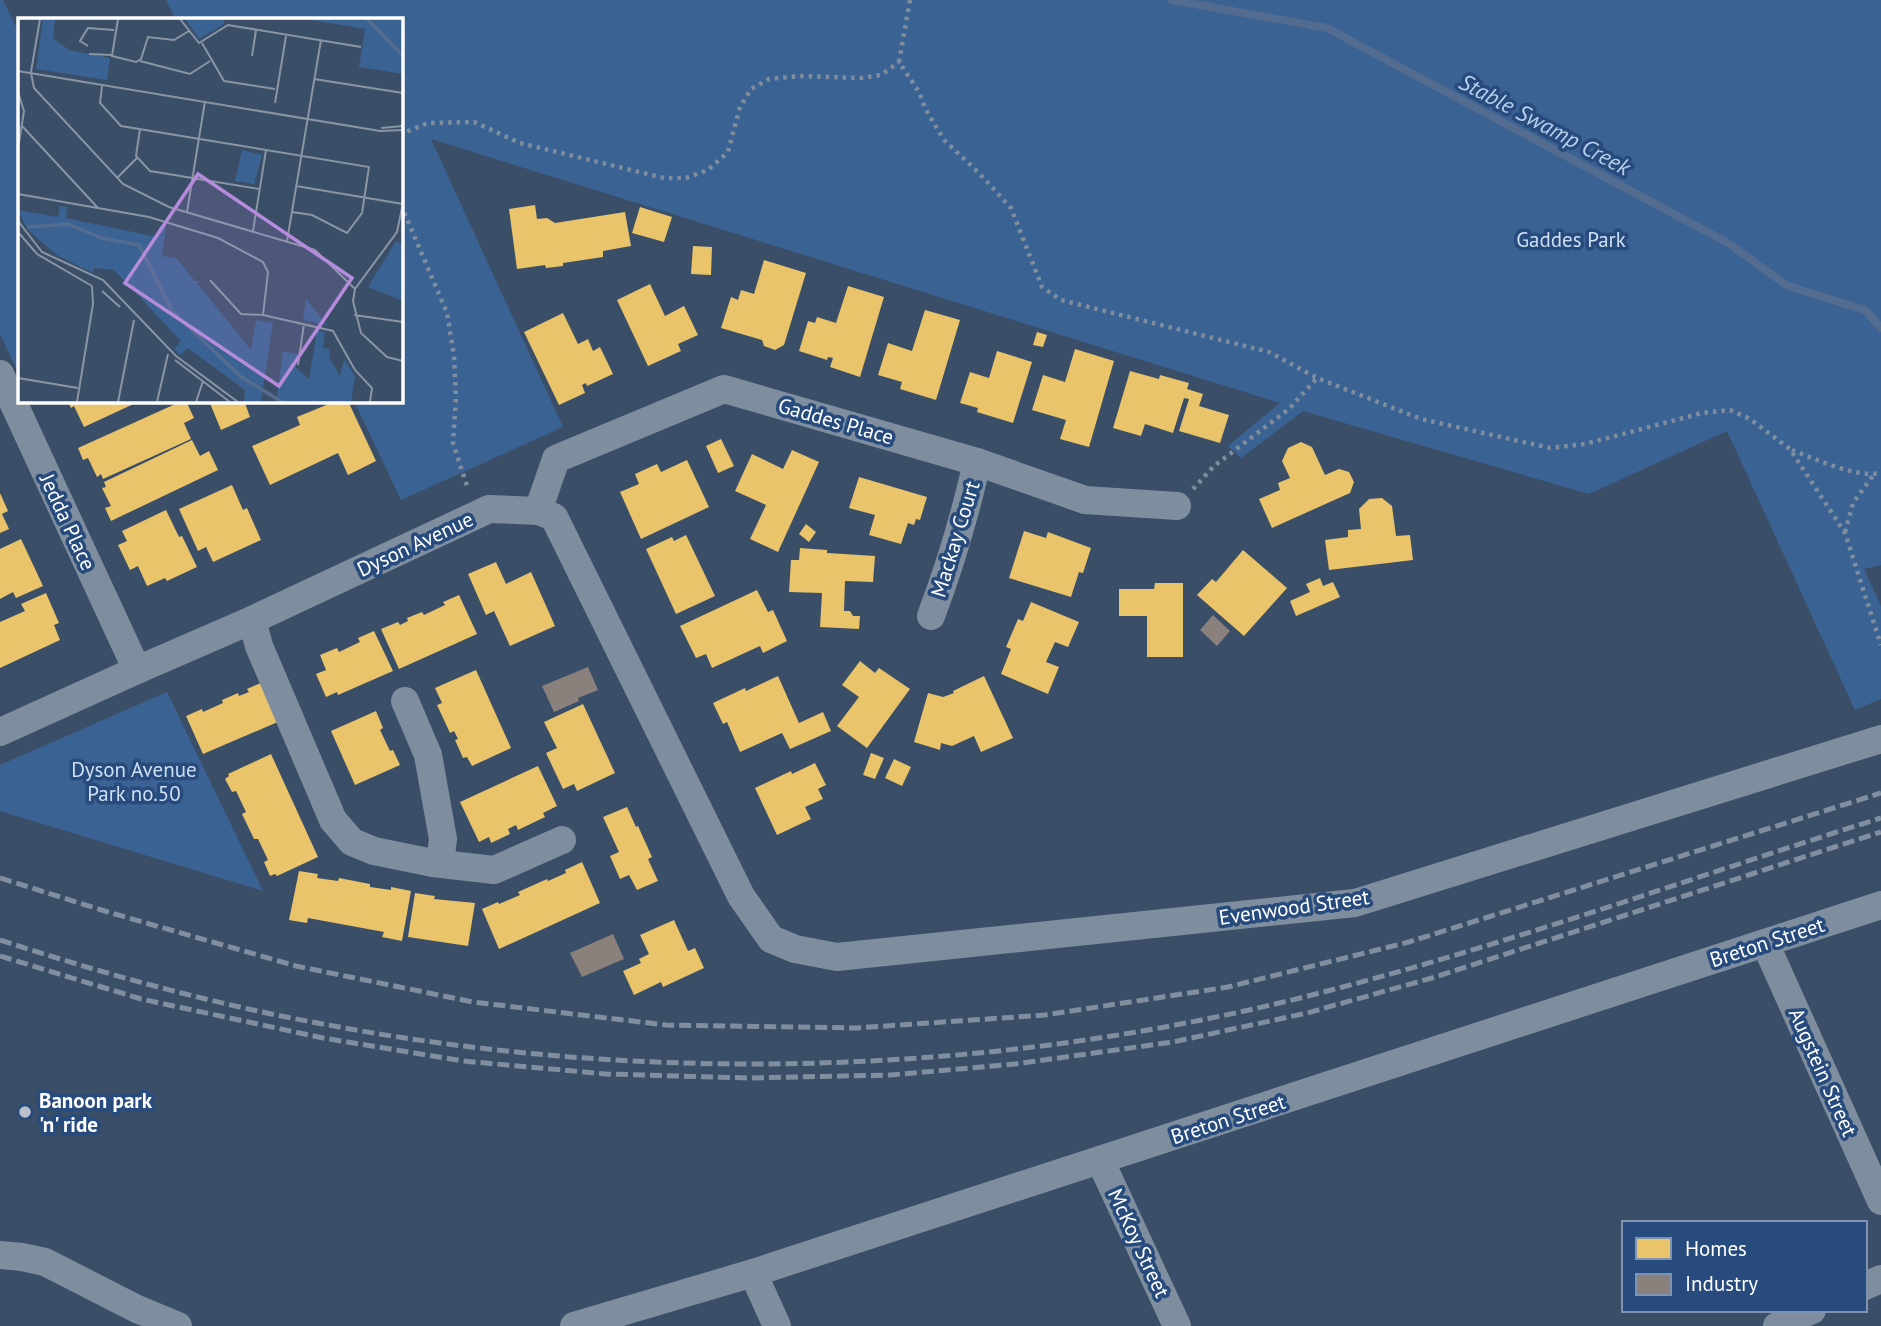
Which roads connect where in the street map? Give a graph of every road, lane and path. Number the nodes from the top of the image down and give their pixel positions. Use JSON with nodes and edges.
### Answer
{"nodes":[{"id":1,"x":910,"y":0,"type":"edge"},
{"id":2,"x":899,"y":62,"type":"junction"},
{"id":3,"x":402,"y":136,"type":"edge"},
{"id":4,"x":402,"y":207,"type":"edge"},
{"id":5,"x":0,"y":374,"type":"edge"},
{"id":6,"x":1317,"y":378,"type":"junction"},
{"id":7,"x":1790,"y":449,"type":"junction"},
{"id":8,"x":977,"y":462,"type":"junction"},
{"id":9,"x":1881,"y":473,"type":"edge"},
{"id":10,"x":1874,"y":474,"type":"junction"},
{"id":11,"x":468,"y":490,"type":"dead end"},
{"id":12,"x":1177,"y":506,"type":"joint"},
{"id":13,"x":538,"y":511,"type":"junction"},
{"id":14,"x":1845,"y":533,"type":"junction"},
{"id":15,"x":931,"y":616,"type":"dead end"},
{"id":16,"x":252,"y":621,"type":"junction"},
{"id":17,"x":1881,"y":645,"type":"edge"},
{"id":18,"x":137,"y":670,"type":"junction"},
{"id":19,"x":405,"y":701,"type":"dead end"},
{"id":20,"x":0,"y":732,"type":"edge"},
{"id":21,"x":1881,"y":739,"type":"edge"},
{"id":22,"x":562,"y":840,"type":"dead end"},
{"id":23,"x":440,"y":863,"type":"junction"},
{"id":24,"x":1881,"y":905,"type":"edge"},
{"id":25,"x":1765,"y":943,"type":"junction"},
{"id":26,"x":1100,"y":1160,"type":"junction"},
{"id":27,"x":1881,"y":1201,"type":"edge"},
{"id":28,"x":0,"y":1255,"type":"edge"},
{"id":29,"x":753,"y":1273,"type":"junction"},
{"id":30,"x":1808,"y":1312,"type":"edge"},
{"id":31,"x":178,"y":1326,"type":"edge"},
{"id":32,"x":574,"y":1326,"type":"edge"},
{"id":33,"x":777,"y":1326,"type":"edge"},
{"id":34,"x":1177,"y":1326,"type":"edge"},
{"id":35,"x":1777,"y":1326,"type":"edge"}],
"edges":[{"from":1,"to":2,"type":"path"},
{"from":2,"to":3,"type":"path"},
{"from":2,"to":6,"type":"path"},
{"from":4,"to":11,"type":"path"},
{"from":5,"to":18,"type":"street","name":"Jedda Place"},
{"from":6,"to":7,"type":"path"},
{"from":6,"to":12,"type":"path"},
{"from":7,"to":10,"type":"path"},
{"from":7,"to":14,"type":"path"},
{"from":8,"to":12,"type":"street","name":"Gaddes Place"},
{"from":8,"to":13,"type":"street","name":"Gaddes Place"},
{"from":8,"to":15,"type":"street","name":"Mackay Court"},
{"from":9,"to":10,"type":"path"},
{"from":10,"to":14,"type":"path"},
{"from":13,"to":16,"type":"street","name":"Dyson Avenue"},
{"from":13,"to":21,"type":"street","name":"Evenwood Street"},
{"from":14,"to":17,"type":"path"},
{"from":16,"to":18,"type":"street","name":"Dyson Avenue"},
{"from":16,"to":23,"type":"street"},
{"from":18,"to":20,"type":"street","name":"Dyson Avenue"},
{"from":19,"to":23,"type":"street"},
{"from":22,"to":23,"type":"street"},
{"from":24,"to":25,"type":"street","name":"Breton Street"},
{"from":25,"to":26,"type":"street","name":"Breton Street"},
{"from":25,"to":27,"type":"street","name":"Augstein Street"},
{"from":26,"to":29,"type":"street","name":"Breton Street"},
{"from":26,"to":34,"type":"street","name":"McKoy Street"},
{"from":28,"to":31,"type":"street"},
{"from":29,"to":32,"type":"street","name":"Breton Street"},
{"from":29,"to":33,"type":"street"},
{"from":30,"to":35,"type":"street"}]}
